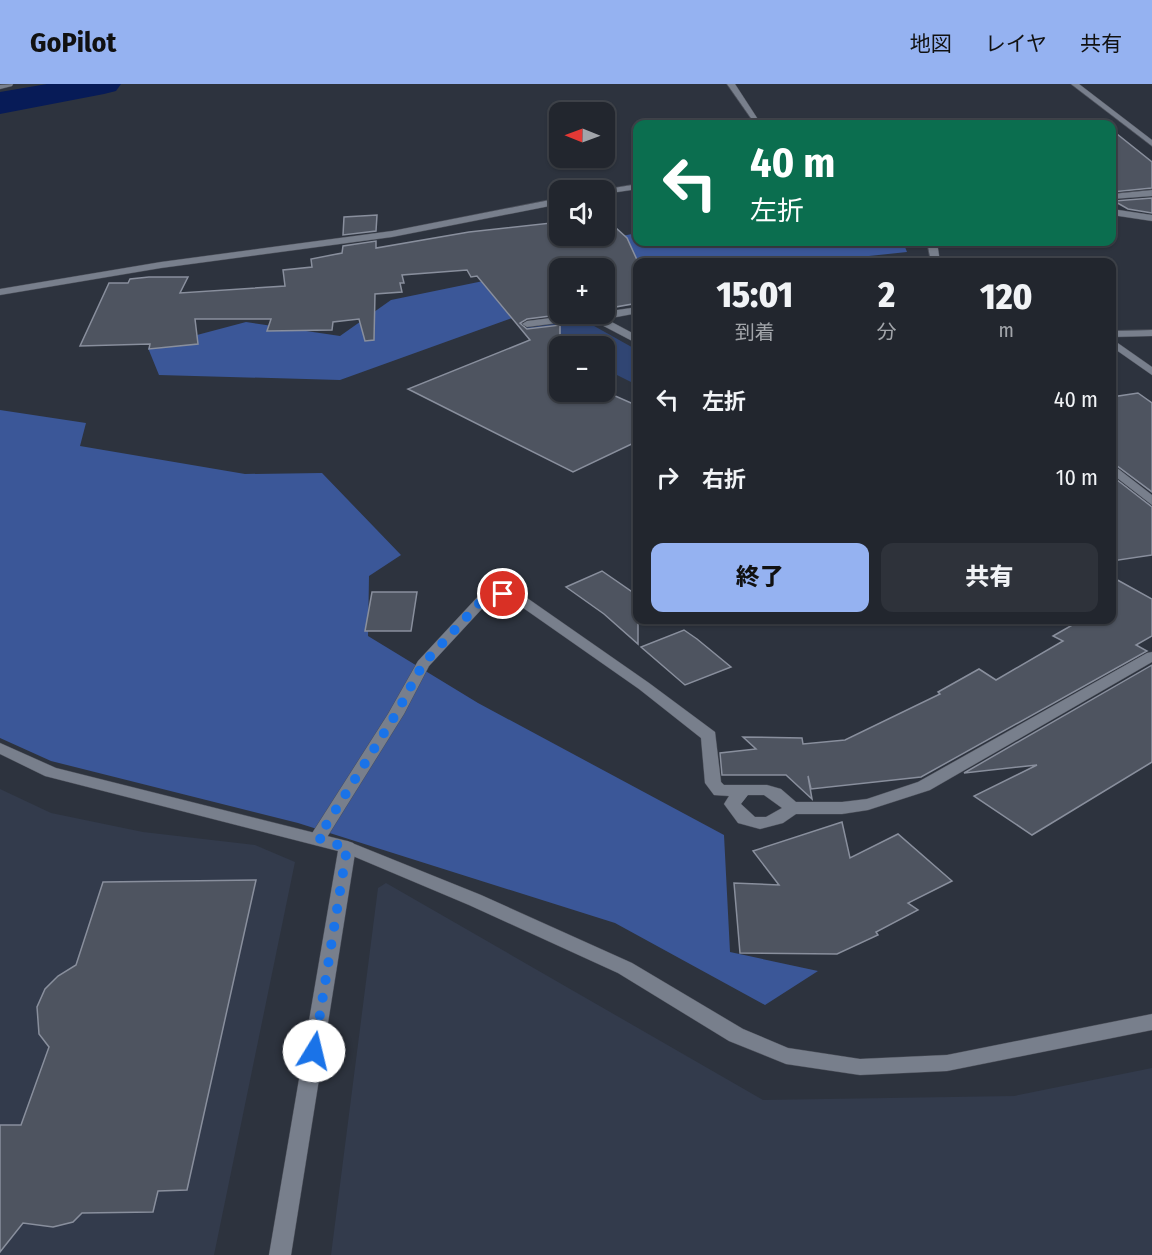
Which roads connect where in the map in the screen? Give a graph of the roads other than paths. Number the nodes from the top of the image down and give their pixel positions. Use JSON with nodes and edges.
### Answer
{"nodes":[{"id":1,"x":9,"y":84,"type":"edge"},
{"id":2,"x":731,"y":84,"type":"edge"},
{"id":3,"x":1075,"y":84,"type":"edge"},
{"id":4,"x":0,"y":87,"type":"edge"},
{"id":5,"x":755,"y":120,"type":"edge"},
{"id":6,"x":1152,"y":144,"type":"edge"},
{"id":7,"x":633,"y":187,"type":"edge"},
{"id":8,"x":615,"y":190,"type":"edge"},
{"id":9,"x":1152,"y":194,"type":"edge"},
{"id":10,"x":1116,"y":197,"type":"edge"},
{"id":11,"x":549,"y":203,"type":"edge"},
{"id":12,"x":1116,"y":213,"type":"edge"},
{"id":13,"x":1152,"y":218,"type":"edge"},
{"id":14,"x":0,"y":292,"type":"edge"},
{"id":15,"x":633,"y":311,"type":"edge"},
{"id":16,"x":615,"y":314,"type":"edge"},
{"id":17,"x":549,"y":321,"type":"edge"},
{"id":18,"x":527,"y":324,"type":"dead end"},
{"id":19,"x":607,"y":324,"type":"edge"},
{"id":20,"x":1152,"y":333,"type":"edge"},
{"id":21,"x":1116,"y":334,"type":"edge"},
{"id":22,"x":633,"y":338,"type":"edge"},
{"id":23,"x":1116,"y":345,"type":"edge"},
{"id":24,"x":1152,"y":372,"type":"edge"},
{"id":25,"x":1116,"y":471,"type":"edge"},
{"id":26,"x":1152,"y":501,"type":"edge"},
{"id":27,"x":1152,"y":656,"type":"edge"},
{"id":28,"x":0,"y":748,"type":"edge"},
{"id":29,"x":742,"y":791,"type":"junction"},
{"id":30,"x":792,"y":808,"type":"junction"},
{"id":31,"x":318,"y":838,"type":"junction"},
{"id":32,"x":347,"y":848,"type":"junction"},
{"id":33,"x":1152,"y":1022,"type":"edge"},
{"id":34,"x":280,"y":1255,"type":"edge"}],
"edges":[{"from":1,"to":4,"type":"street"},
{"from":2,"to":5,"type":"street"},
{"from":3,"to":6,"type":"street"},
{"from":7,"to":8,"type":"street"},
{"from":9,"to":10,"type":"street"},
{"from":11,"to":14,"type":"street"},
{"from":12,"to":13,"type":"street"},
{"from":15,"to":16,"type":"street"},
{"from":17,"to":18,"type":"street"},
{"from":19,"to":22,"type":"street"},
{"from":20,"to":21,"type":"street"},
{"from":23,"to":24,"type":"street"},
{"from":25,"to":26,"type":"street"},
{"from":27,"to":30,"type":"street"},
{"from":28,"to":31,"type":"street"},
{"from":29,"to":30,"type":"street"},
{"from":29,"to":30,"type":"street"},
{"from":29,"to":31,"type":"street"},
{"from":31,"to":32,"type":"street"},
{"from":32,"to":33,"type":"street"},
{"from":32,"to":34,"type":"street"}]}
